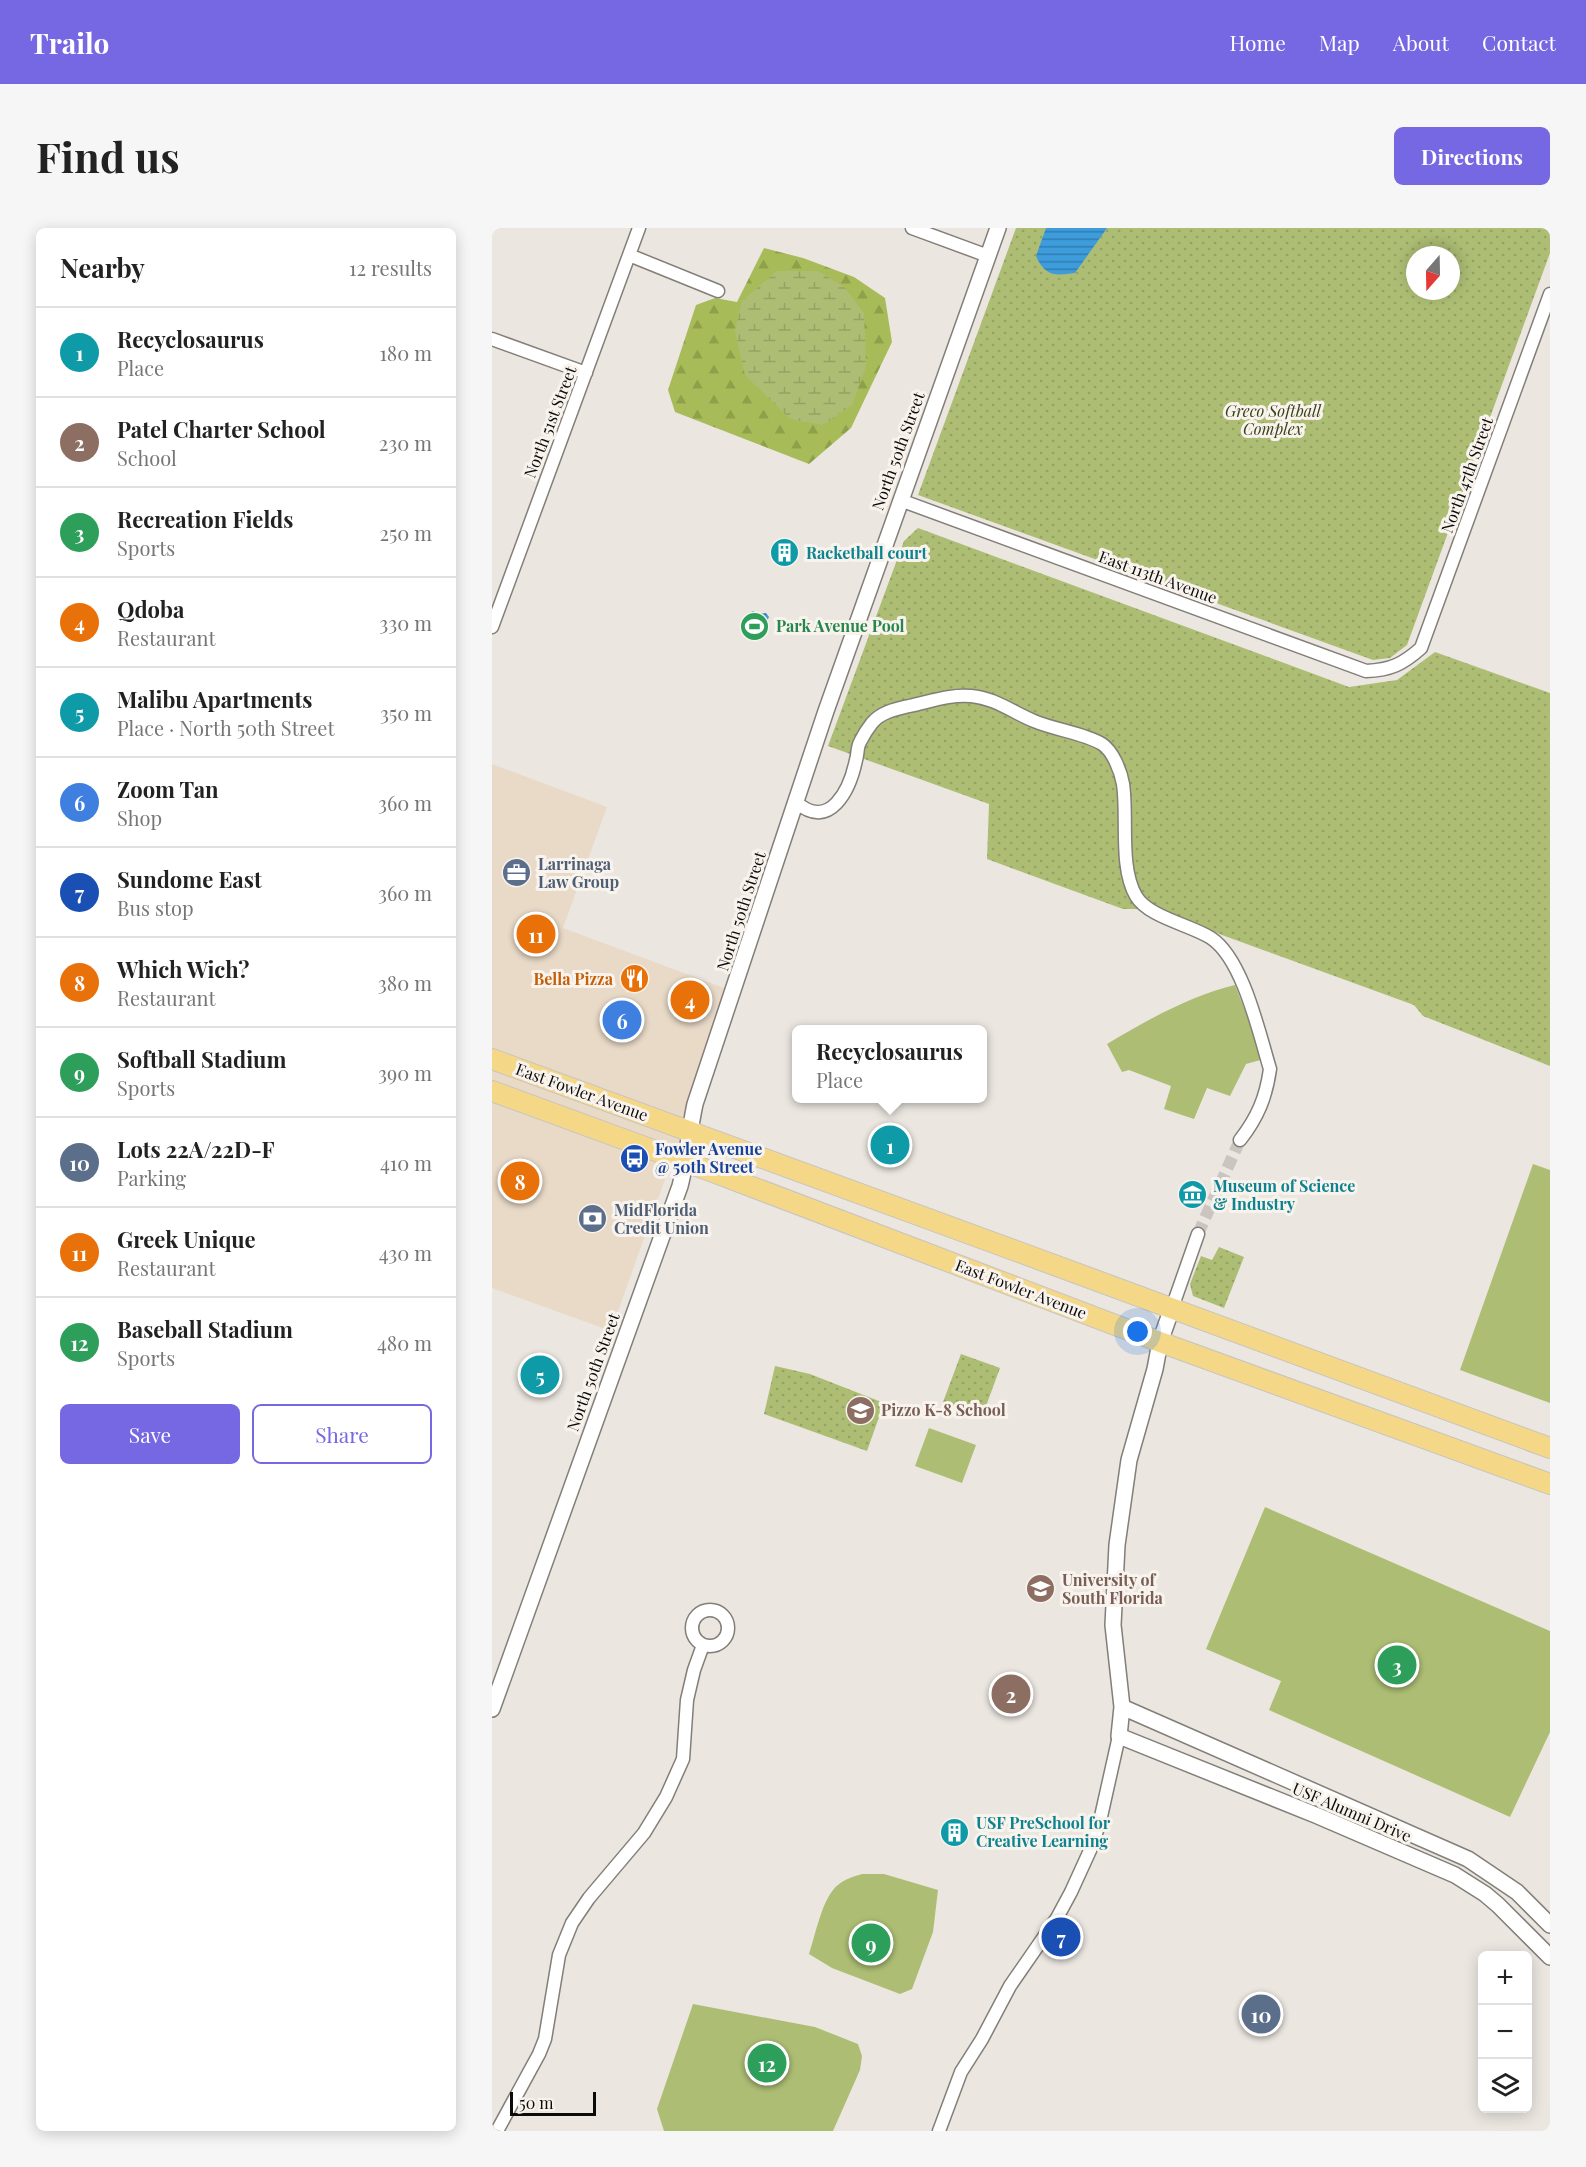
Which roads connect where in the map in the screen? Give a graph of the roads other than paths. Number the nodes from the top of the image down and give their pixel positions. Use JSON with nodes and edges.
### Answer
{"nodes":[{"id":1,"x":639,"y":228,"type":"edge"},
{"id":2,"x":912,"y":228,"type":"edge"},
{"id":3,"x":998,"y":228,"type":"edge"},
{"id":4,"x":629,"y":255,"type":"junction"},
{"id":5,"x":988,"y":256,"type":"junction"},
{"id":6,"x":718,"y":291,"type":"dead end"},
{"id":7,"x":1550,"y":294,"type":"edge"},
{"id":8,"x":492,"y":339,"type":"edge"},
{"id":9,"x":586,"y":373,"type":"junction"},
{"id":10,"x":900,"y":500,"type":"junction"},
{"id":11,"x":492,"y":627,"type":"edge"},
{"id":12,"x":1406,"y":662,"type":"joint"},
{"id":13,"x":796,"y":802,"type":"junction"},
{"id":14,"x":492,"y":1059,"type":"edge"},
{"id":15,"x":492,"y":1072,"type":"edge"},
{"id":16,"x":492,"y":1092,"type":"edge"},
{"id":17,"x":585,"y":1094,"type":"junction"},
{"id":18,"x":689,"y":1132,"type":"junction"},
{"id":19,"x":1240,"y":1140,"type":"tunnel mouth"},
{"id":20,"x":686,"y":1162,"type":"junction"},
{"id":21,"x":1198,"y":1234,"type":"tunnel mouth"},
{"id":22,"x":1172,"y":1308,"type":"junction"},
{"id":23,"x":1160,"y":1342,"type":"junction"},
{"id":24,"x":1550,"y":1448,"type":"edge"},
{"id":25,"x":1550,"y":1484,"type":"edge"},
{"id":26,"x":703,"y":1645,"type":"dead end"},
{"id":27,"x":1122,"y":1707,"type":"junction"},
{"id":28,"x":492,"y":1709,"type":"edge"},
{"id":29,"x":1119,"y":1736,"type":"junction"},
{"id":30,"x":1550,"y":1925,"type":"edge"},
{"id":31,"x":1550,"y":1957,"type":"edge"},
{"id":32,"x":497,"y":2131,"type":"edge"},
{"id":33,"x":939,"y":2131,"type":"edge"}],
"edges":[{"from":1,"to":4,"type":"street","name":"North 51st Street"},
{"from":2,"to":5,"type":"street"},
{"from":3,"to":5,"type":"street","name":"North 50th Street"},
{"from":4,"to":6,"type":"street"},
{"from":4,"to":9,"type":"street","name":"North 51st Street"},
{"from":5,"to":10,"type":"street","name":"North 50th Street"},
{"from":7,"to":12,"type":"street","name":"North 47th Street"},
{"from":8,"to":9,"type":"street"},
{"from":9,"to":11,"type":"street","name":"North 51st Street"},
{"from":10,"to":12,"type":"street","name":"East 113th Avenue"},
{"from":10,"to":13,"type":"street","name":"North 50th Street"},
{"from":13,"to":18,"type":"street","name":"North 50th Street"},
{"from":13,"to":19,"type":"street"},
{"from":14,"to":17,"type":"main road","name":"East Fowler Avenue"},
{"from":15,"to":17,"type":"main road"},
{"from":16,"to":20,"type":"main road","name":"East Fowler Avenue"},
{"from":17,"to":18,"type":"main road","name":"East Fowler Avenue"},
{"from":18,"to":20,"type":"street","name":"North 50th Street"},
{"from":18,"to":22,"type":"main road","name":"East Fowler Avenue"},
{"from":20,"to":23,"type":"main road","name":"East Fowler Avenue"},
{"from":20,"to":28,"type":"street","name":"North 50th Street"},
{"from":21,"to":22,"type":"street"},
{"from":22,"to":23,"type":"street"},
{"from":22,"to":24,"type":"main road","name":"East Fowler Avenue"},
{"from":23,"to":25,"type":"main road","name":"East Fowler Avenue"},
{"from":23,"to":27,"type":"street"},
{"from":26,"to":32,"type":"street"},
{"from":27,"to":29,"type":"street"},
{"from":27,"to":30,"type":"street","name":"USF Alumni Drive"},
{"from":29,"to":31,"type":"street","name":"USF Alumni Drive"},
{"from":29,"to":33,"type":"street"}]}
